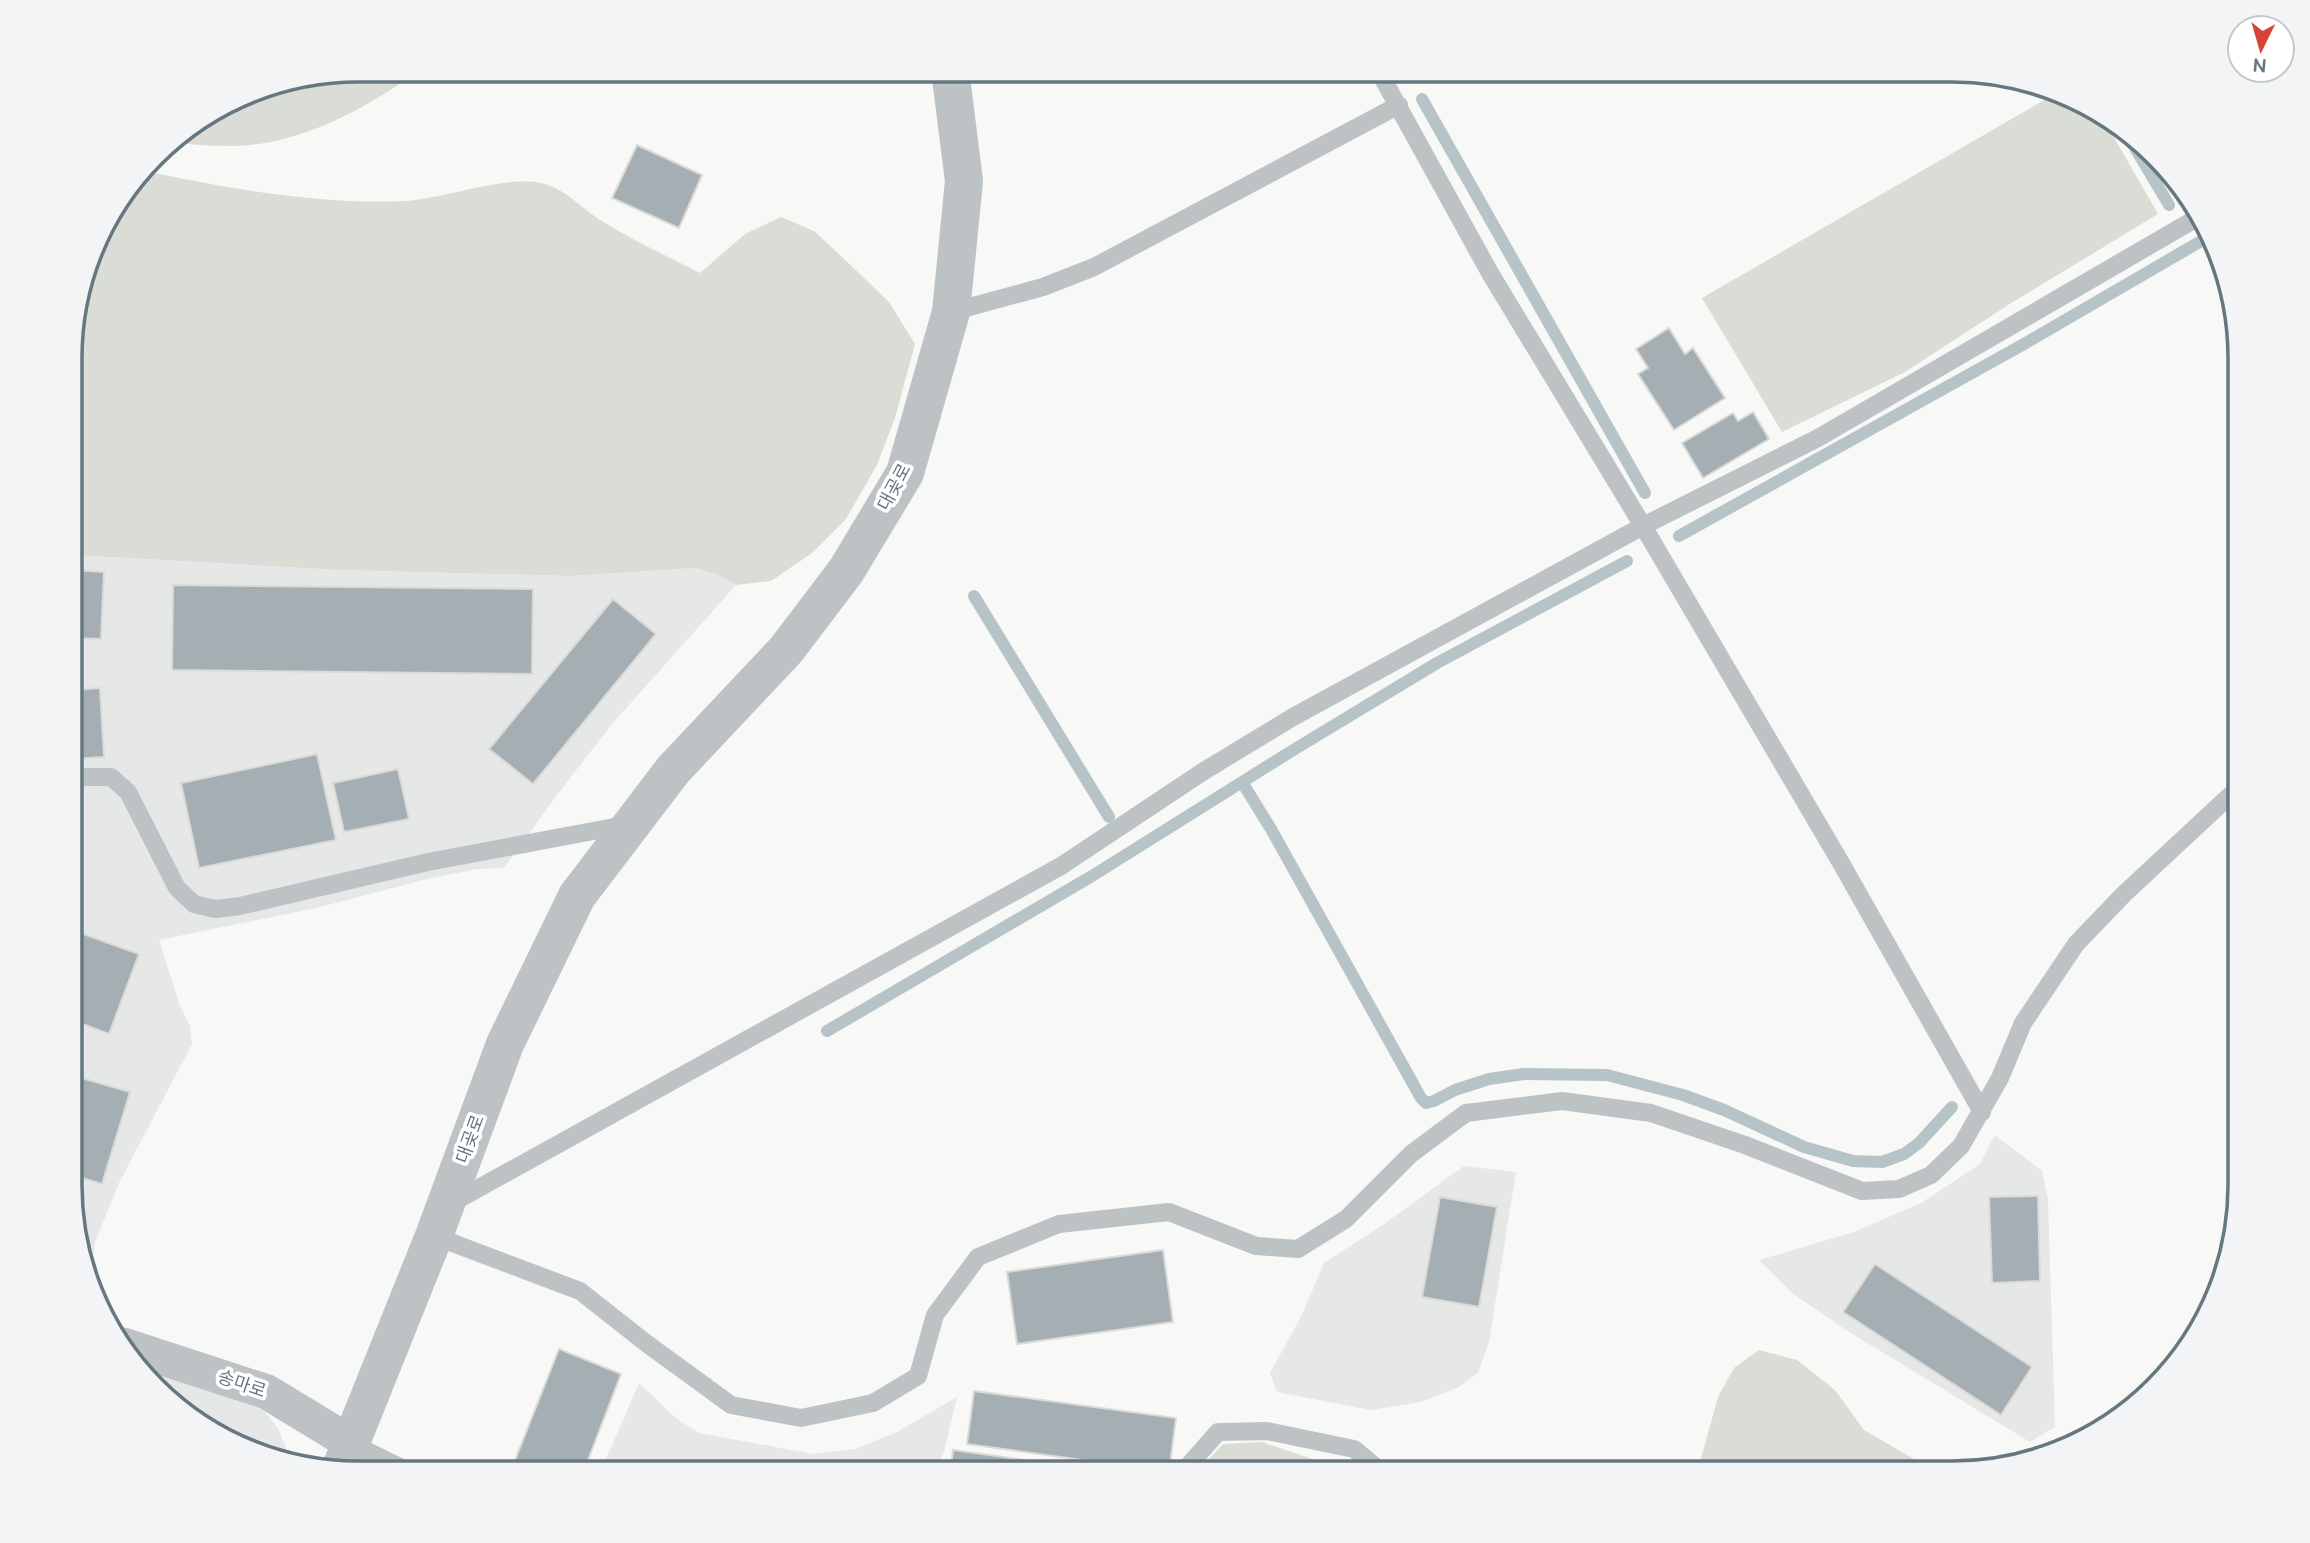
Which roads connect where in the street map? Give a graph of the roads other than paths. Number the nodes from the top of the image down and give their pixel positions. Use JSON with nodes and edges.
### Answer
{"nodes":[{"id":1,"x":952,"y":82,"type":"edge"},
{"id":2,"x":1385,"y":82,"type":"edge"},
{"id":3,"x":1398,"y":106,"type":"junction"},
{"id":4,"x":2192,"y":221,"type":"edge"},
{"id":5,"x":951,"y":312,"type":"junction"},
{"id":6,"x":1643,"y":526,"type":"junction"},
{"id":7,"x":82,"y":777,"type":"edge"},
{"id":8,"x":2228,"y":797,"type":"edge"},
{"id":9,"x":632,"y":824,"type":"junction"},
{"id":10,"x":1982,"y":1112,"type":"junction"},
{"id":11,"x":439,"y":1222,"type":"junction"},
{"id":12,"x":137,"y":1349,"type":"edge"},
{"id":13,"x":346,"y":1457,"type":"edge"},
{"id":14,"x":1193,"y":1461,"type":"edge"},
{"id":15,"x":1368,"y":1461,"type":"edge"}],
"edges":[{"from":1,"to":5,"type":"street","name":"대곶로"},
{"from":2,"to":3,"type":"lane"},
{"from":3,"to":5,"type":"lane"},
{"from":3,"to":6,"type":"lane"},
{"from":4,"to":6,"type":"lane"},
{"from":5,"to":9,"type":"street","name":"대곶로"},
{"from":6,"to":10,"type":"lane"},
{"from":6,"to":11,"type":"lane"},
{"from":7,"to":9,"type":"lane"},
{"from":8,"to":10,"type":"lane"},
{"from":9,"to":11,"type":"street","name":"대곶로"},
{"from":10,"to":11,"type":"lane"},
{"from":11,"to":13,"type":"street","name":"대곶로"},
{"from":12,"to":13,"type":"street","name":"송마로"},
{"from":14,"to":15,"type":"lane"}]}
